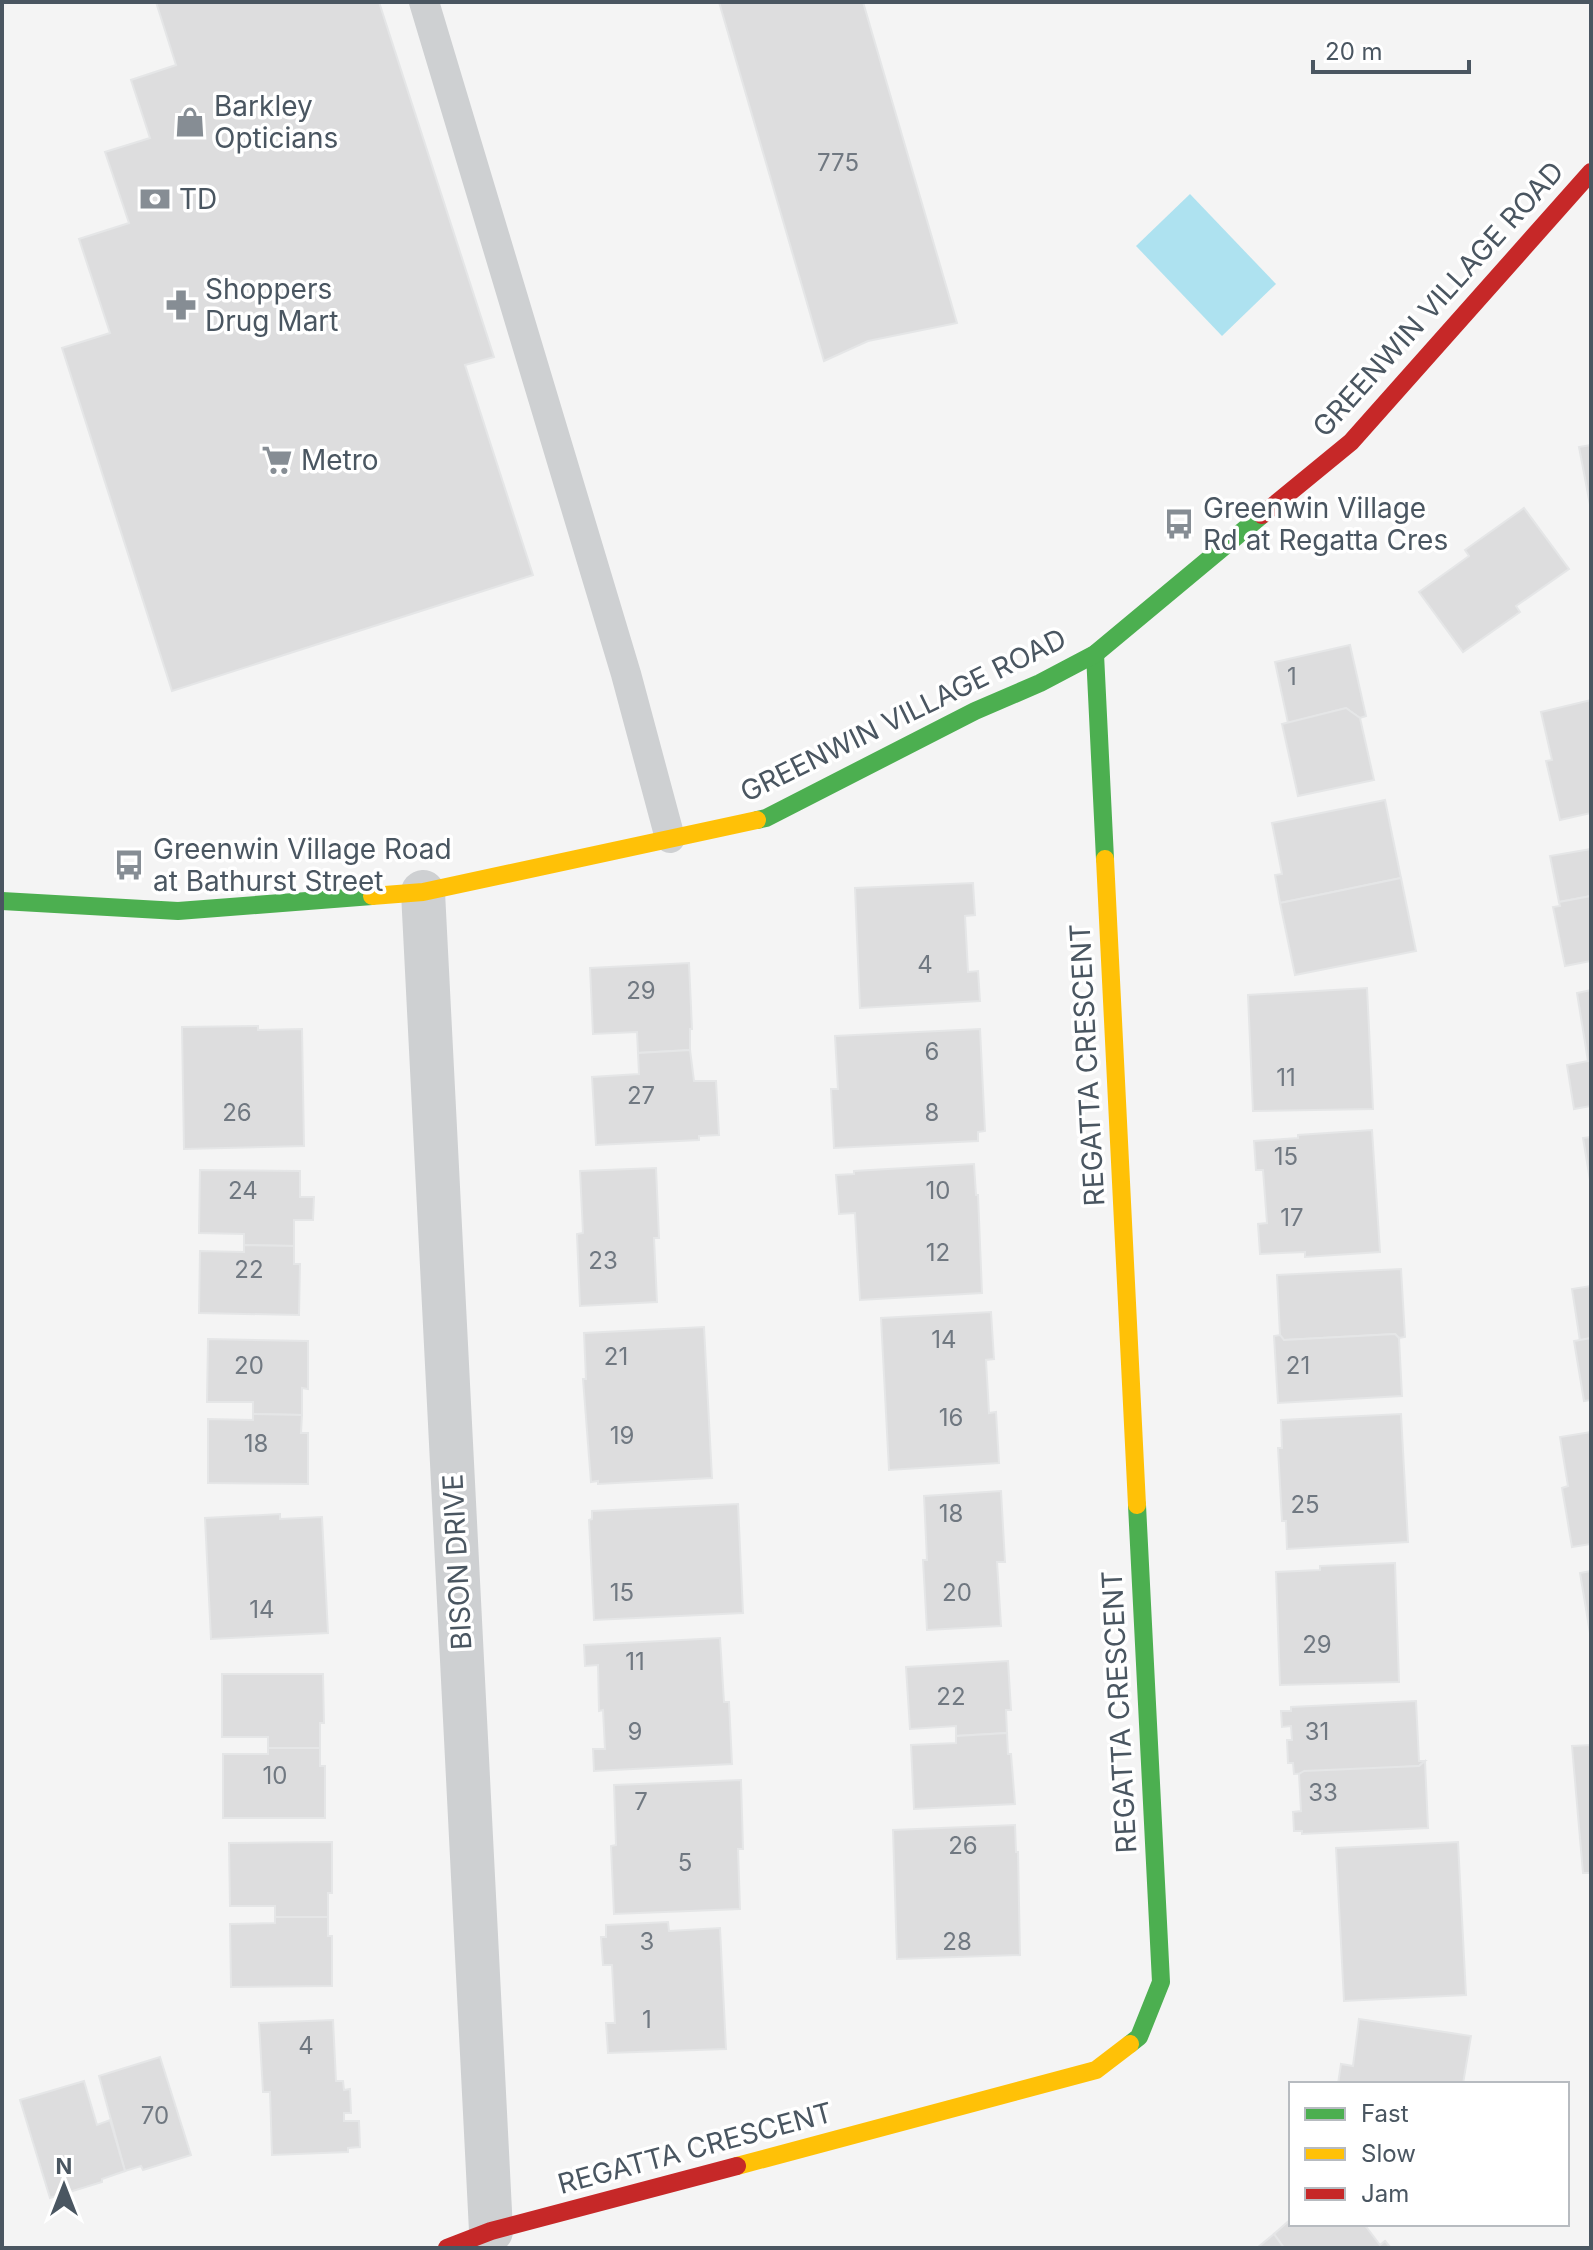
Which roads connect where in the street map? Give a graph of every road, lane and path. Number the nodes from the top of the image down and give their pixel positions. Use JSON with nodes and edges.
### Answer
{"nodes":[{"id":1,"x":424,"y":2,"type":"edge"},
{"id":2,"x":1591,"y":172,"type":"edge"},
{"id":3,"x":1095,"y":654,"type":"junction"},
{"id":4,"x":670,"y":838,"type":"junction"},
{"id":5,"x":423,"y":892,"type":"junction"},
{"id":6,"x":2,"y":901,"type":"edge"},
{"id":7,"x":491,"y":2231,"type":"junction"},
{"id":8,"x":447,"y":2248,"type":"edge"}],
"edges":[{"from":1,"to":4,"type":"lane"},
{"from":2,"to":3,"type":"street","name":"GREENWIN VILLAGE ROAD"},
{"from":3,"to":4,"type":"street","name":"GREENWIN VILLAGE ROAD"},
{"from":3,"to":7,"type":"street","name":"REGATTA CRESCENT"},
{"from":4,"to":5,"type":"street","name":"GREENWIN VILLAGE ROAD"},
{"from":5,"to":6,"type":"street","name":"GREENWIN VILLAGE ROAD"},
{"from":5,"to":7,"type":"street","name":"BISON DRIVE"},
{"from":7,"to":8,"type":"street","name":"REGATTA CRESCENT"}]}
